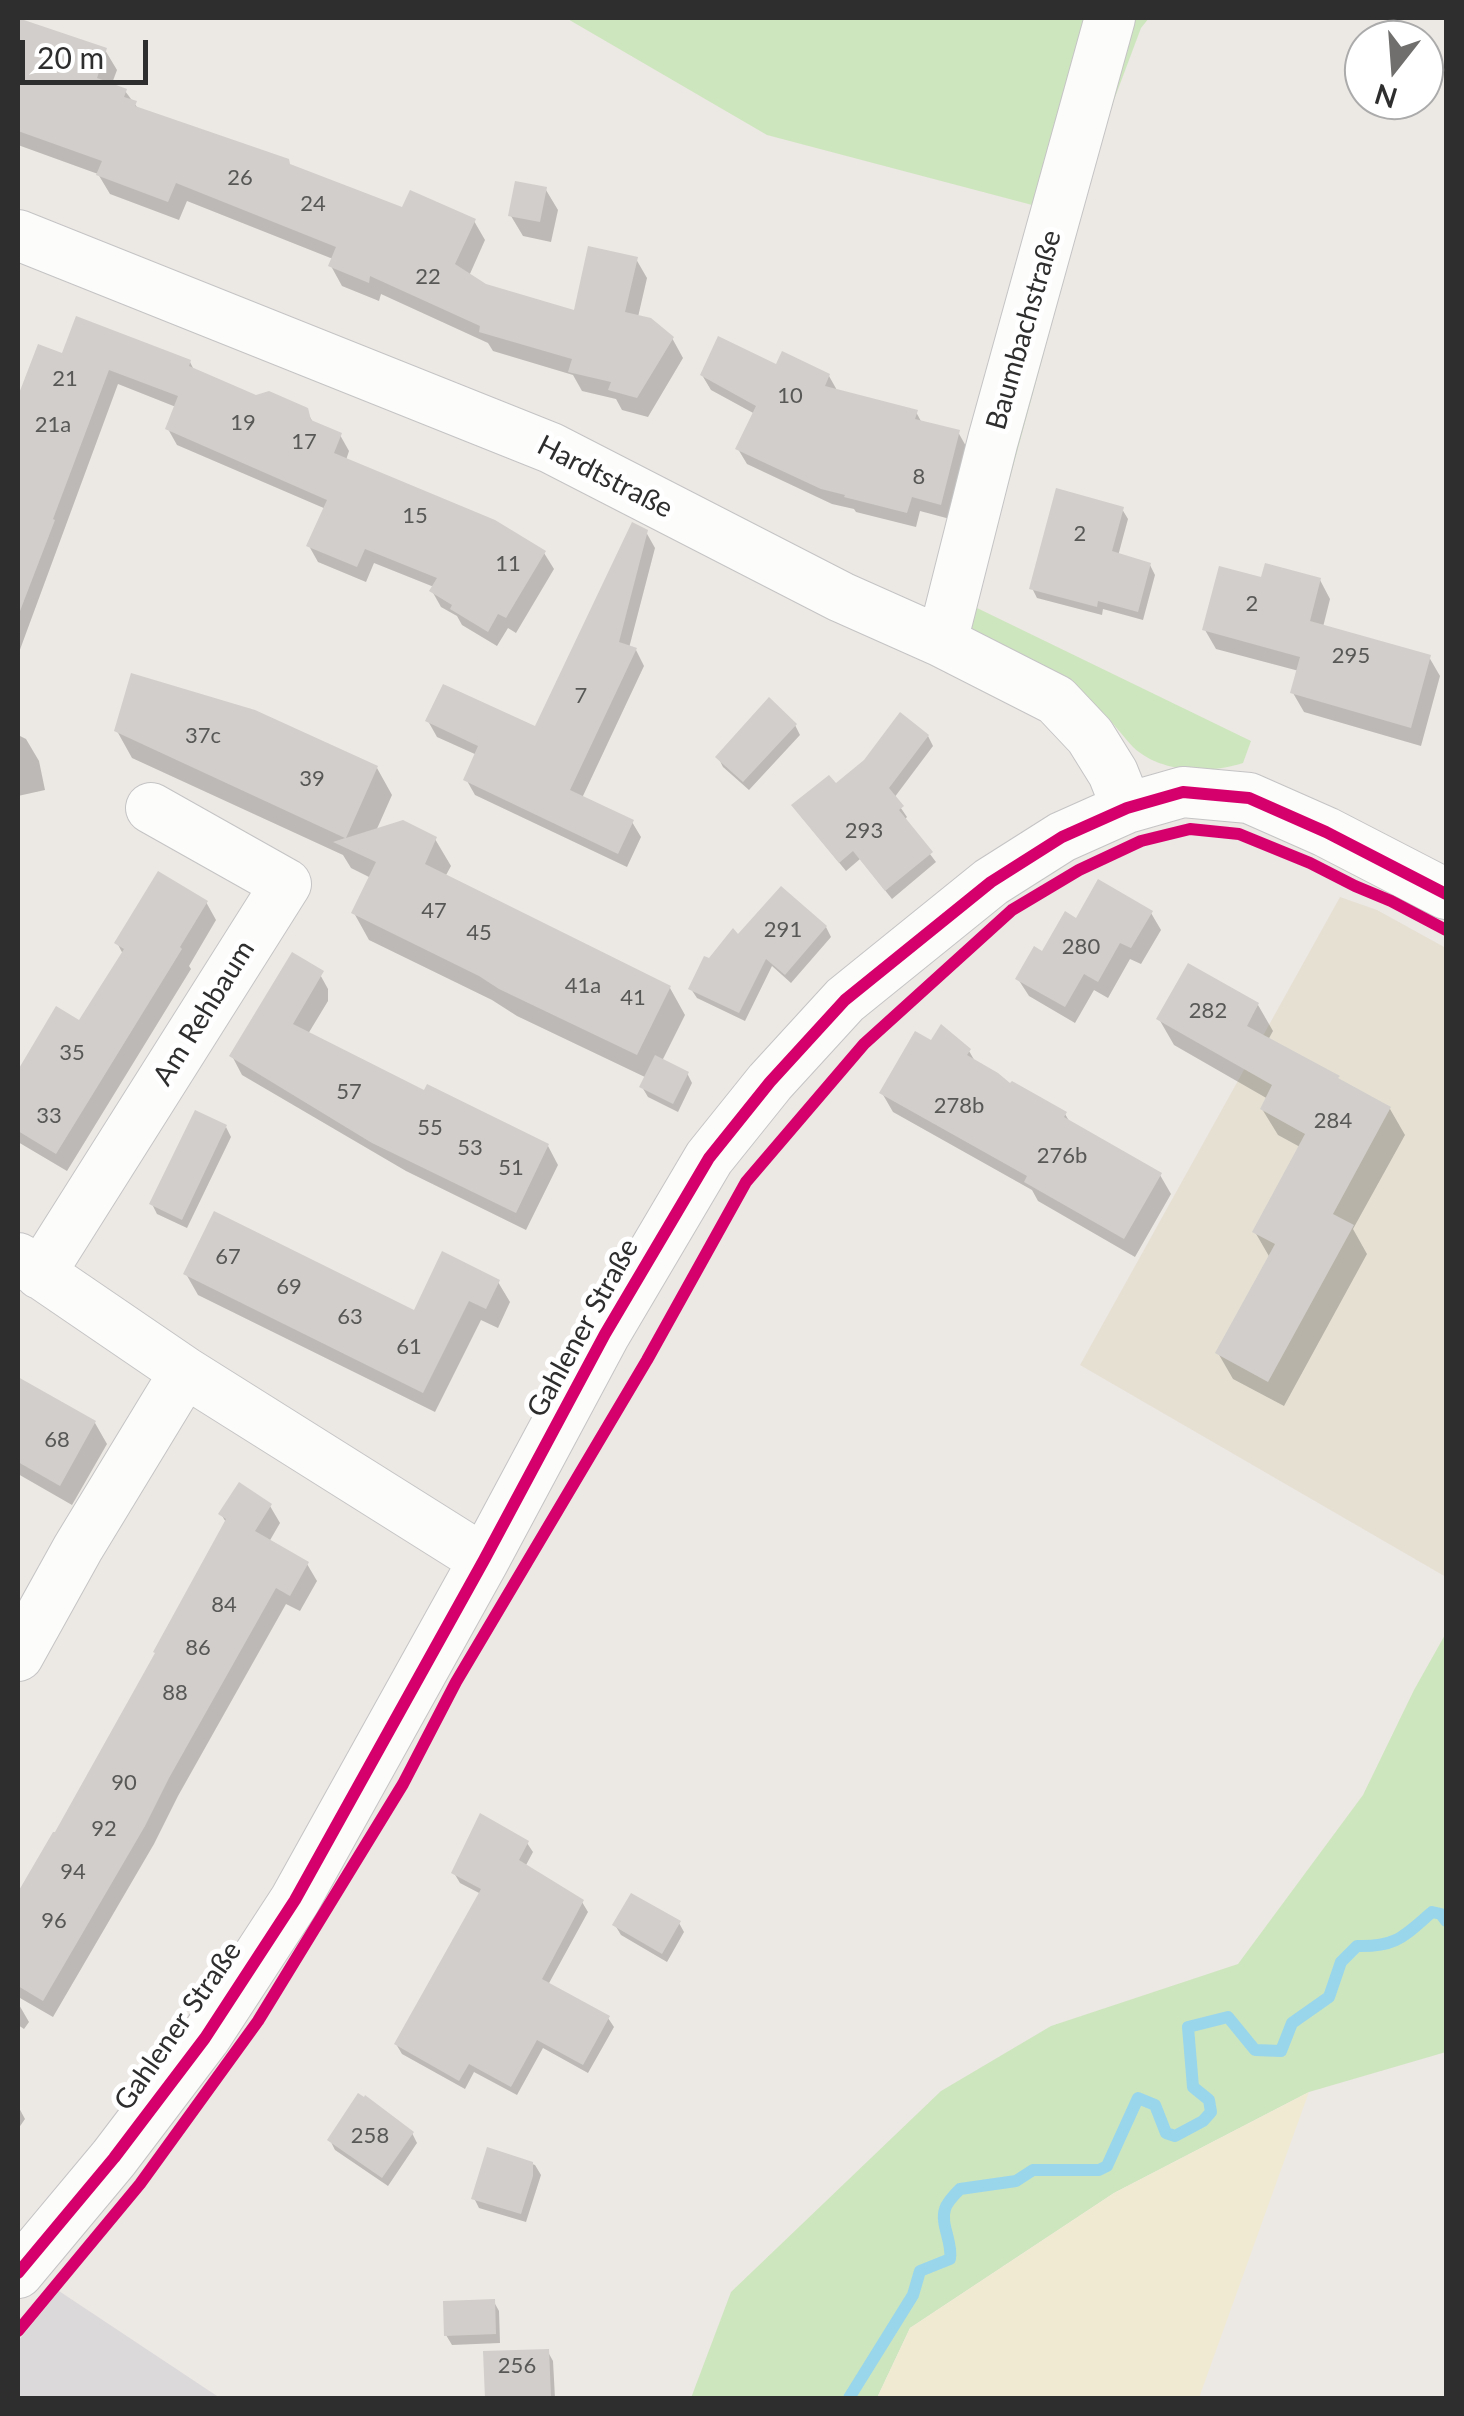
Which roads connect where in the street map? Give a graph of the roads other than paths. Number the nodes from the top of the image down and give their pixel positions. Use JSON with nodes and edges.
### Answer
{"nodes":[{"id":1,"x":1110,"y":18,"type":"edge"},
{"id":2,"x":18,"y":236,"type":"edge"},
{"id":3,"x":942,"y":642,"type":"junction"},
{"id":4,"x":151,"y":808,"type":"dead end"},
{"id":5,"x":1127,"y":808,"type":"junction"},
{"id":6,"x":1446,"y":894,"type":"edge"},
{"id":7,"x":28,"y":1266,"type":"edge"},
{"id":8,"x":185,"y":1372,"type":"junction"},
{"id":9,"x":484,"y":1560,"type":"junction"},
{"id":10,"x":18,"y":1656,"type":"edge"},
{"id":11,"x":18,"y":2273,"type":"edge"}],
"edges":[{"from":1,"to":3,"type":"street","name":"Baumbachstraße"},
{"from":2,"to":3,"type":"street","name":"Hardtstraße"},
{"from":3,"to":5,"type":"street","name":"Hardtstraße"},
{"from":4,"to":7,"type":"street","name":"Am Rehbaum"},
{"from":5,"to":6,"type":"street","name":"Gahlener Straße"},
{"from":5,"to":9,"type":"street","name":"Gahlener Straße"},
{"from":7,"to":8,"type":"street","name":"Am Rehbaum"},
{"from":8,"to":9,"type":"street","name":"Am Rehbaum"},
{"from":8,"to":10,"type":"street"},
{"from":9,"to":11,"type":"street","name":"Gahlener Straße"}]}
